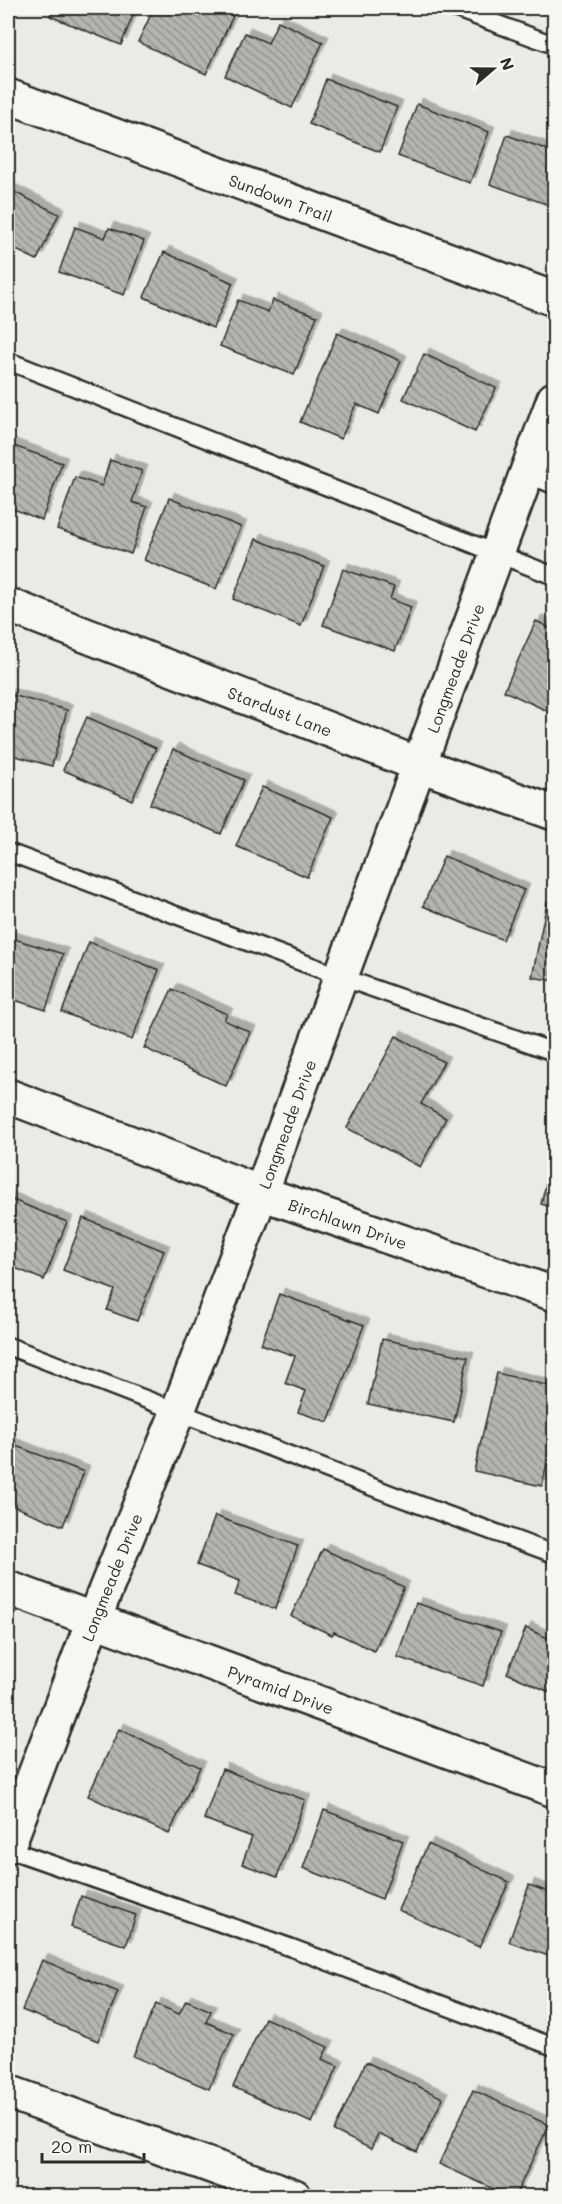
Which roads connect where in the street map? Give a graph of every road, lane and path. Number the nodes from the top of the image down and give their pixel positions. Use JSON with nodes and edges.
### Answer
{"nodes":[{"id":1,"x":454,"y":8,"type":"edge"},
{"id":2,"x":555,"y":45,"type":"edge"},
{"id":3,"x":8,"y":96,"type":"edge"},
{"id":4,"x":555,"y":298,"type":"edge"},
{"id":5,"x":8,"y":361,"type":"edge"},
{"id":6,"x":555,"y":399,"type":"edge"},
{"id":7,"x":541,"y":479,"type":"edge"},
{"id":8,"x":498,"y":553,"type":"junction"},
{"id":9,"x":555,"y":576,"type":"edge"},
{"id":10,"x":8,"y":605,"type":"edge"},
{"id":11,"x":420,"y":765,"type":"junction"},
{"id":12,"x":555,"y":813,"type":"edge"},
{"id":13,"x":8,"y":852,"type":"edge"},
{"id":14,"x":341,"y":978,"type":"junction"},
{"id":15,"x":555,"y":1052,"type":"edge"},
{"id":16,"x":8,"y":1096,"type":"edge"},
{"id":17,"x":261,"y":1193,"type":"junction"},
{"id":18,"x":555,"y":1294,"type":"edge"},
{"id":19,"x":8,"y":1346,"type":"edge"},
{"id":20,"x":178,"y":1411,"type":"junction"},
{"id":21,"x":555,"y":1554,"type":"edge"},
{"id":22,"x":8,"y":1588,"type":"edge"},
{"id":23,"x":93,"y":1620,"type":"junction"},
{"id":24,"x":555,"y":1790,"type":"edge"},
{"id":25,"x":8,"y":1847,"type":"edge"},
{"id":26,"x":555,"y":2047,"type":"edge"},
{"id":27,"x":8,"y":2092,"type":"edge"},
{"id":28,"x":294,"y":2196,"type":"edge"}],
"edges":[{"from":1,"to":2,"type":"lane"},
{"from":3,"to":4,"type":"street","name":"Sundown Trail"},
{"from":5,"to":8,"type":"lane"},
{"from":6,"to":7,"type":"street","name":"Longmeade Drive"},
{"from":7,"to":8,"type":"street","name":"Longmeade Drive"},
{"from":8,"to":9,"type":"lane"},
{"from":8,"to":11,"type":"street","name":"Longmeade Drive"},
{"from":10,"to":11,"type":"street","name":"Stardust Lane"},
{"from":11,"to":12,"type":"street","name":"Stardust Lane"},
{"from":11,"to":14,"type":"street","name":"Longmeade Drive"},
{"from":13,"to":14,"type":"lane"},
{"from":14,"to":15,"type":"lane"},
{"from":14,"to":17,"type":"street","name":"Longmeade Drive"},
{"from":16,"to":17,"type":"street","name":"Birchlawn Drive"},
{"from":17,"to":18,"type":"street","name":"Birchlawn Drive"},
{"from":17,"to":20,"type":"street","name":"Longmeade Drive"},
{"from":19,"to":20,"type":"lane"},
{"from":20,"to":21,"type":"lane"},
{"from":20,"to":23,"type":"street","name":"Longmeade Drive"},
{"from":22,"to":23,"type":"street","name":"Pyramid Drive"},
{"from":23,"to":24,"type":"street","name":"Pyramid Drive"},
{"from":23,"to":25,"type":"street","name":"Longmeade Drive"},
{"from":25,"to":26,"type":"lane"},
{"from":27,"to":28,"type":"street"}]}
